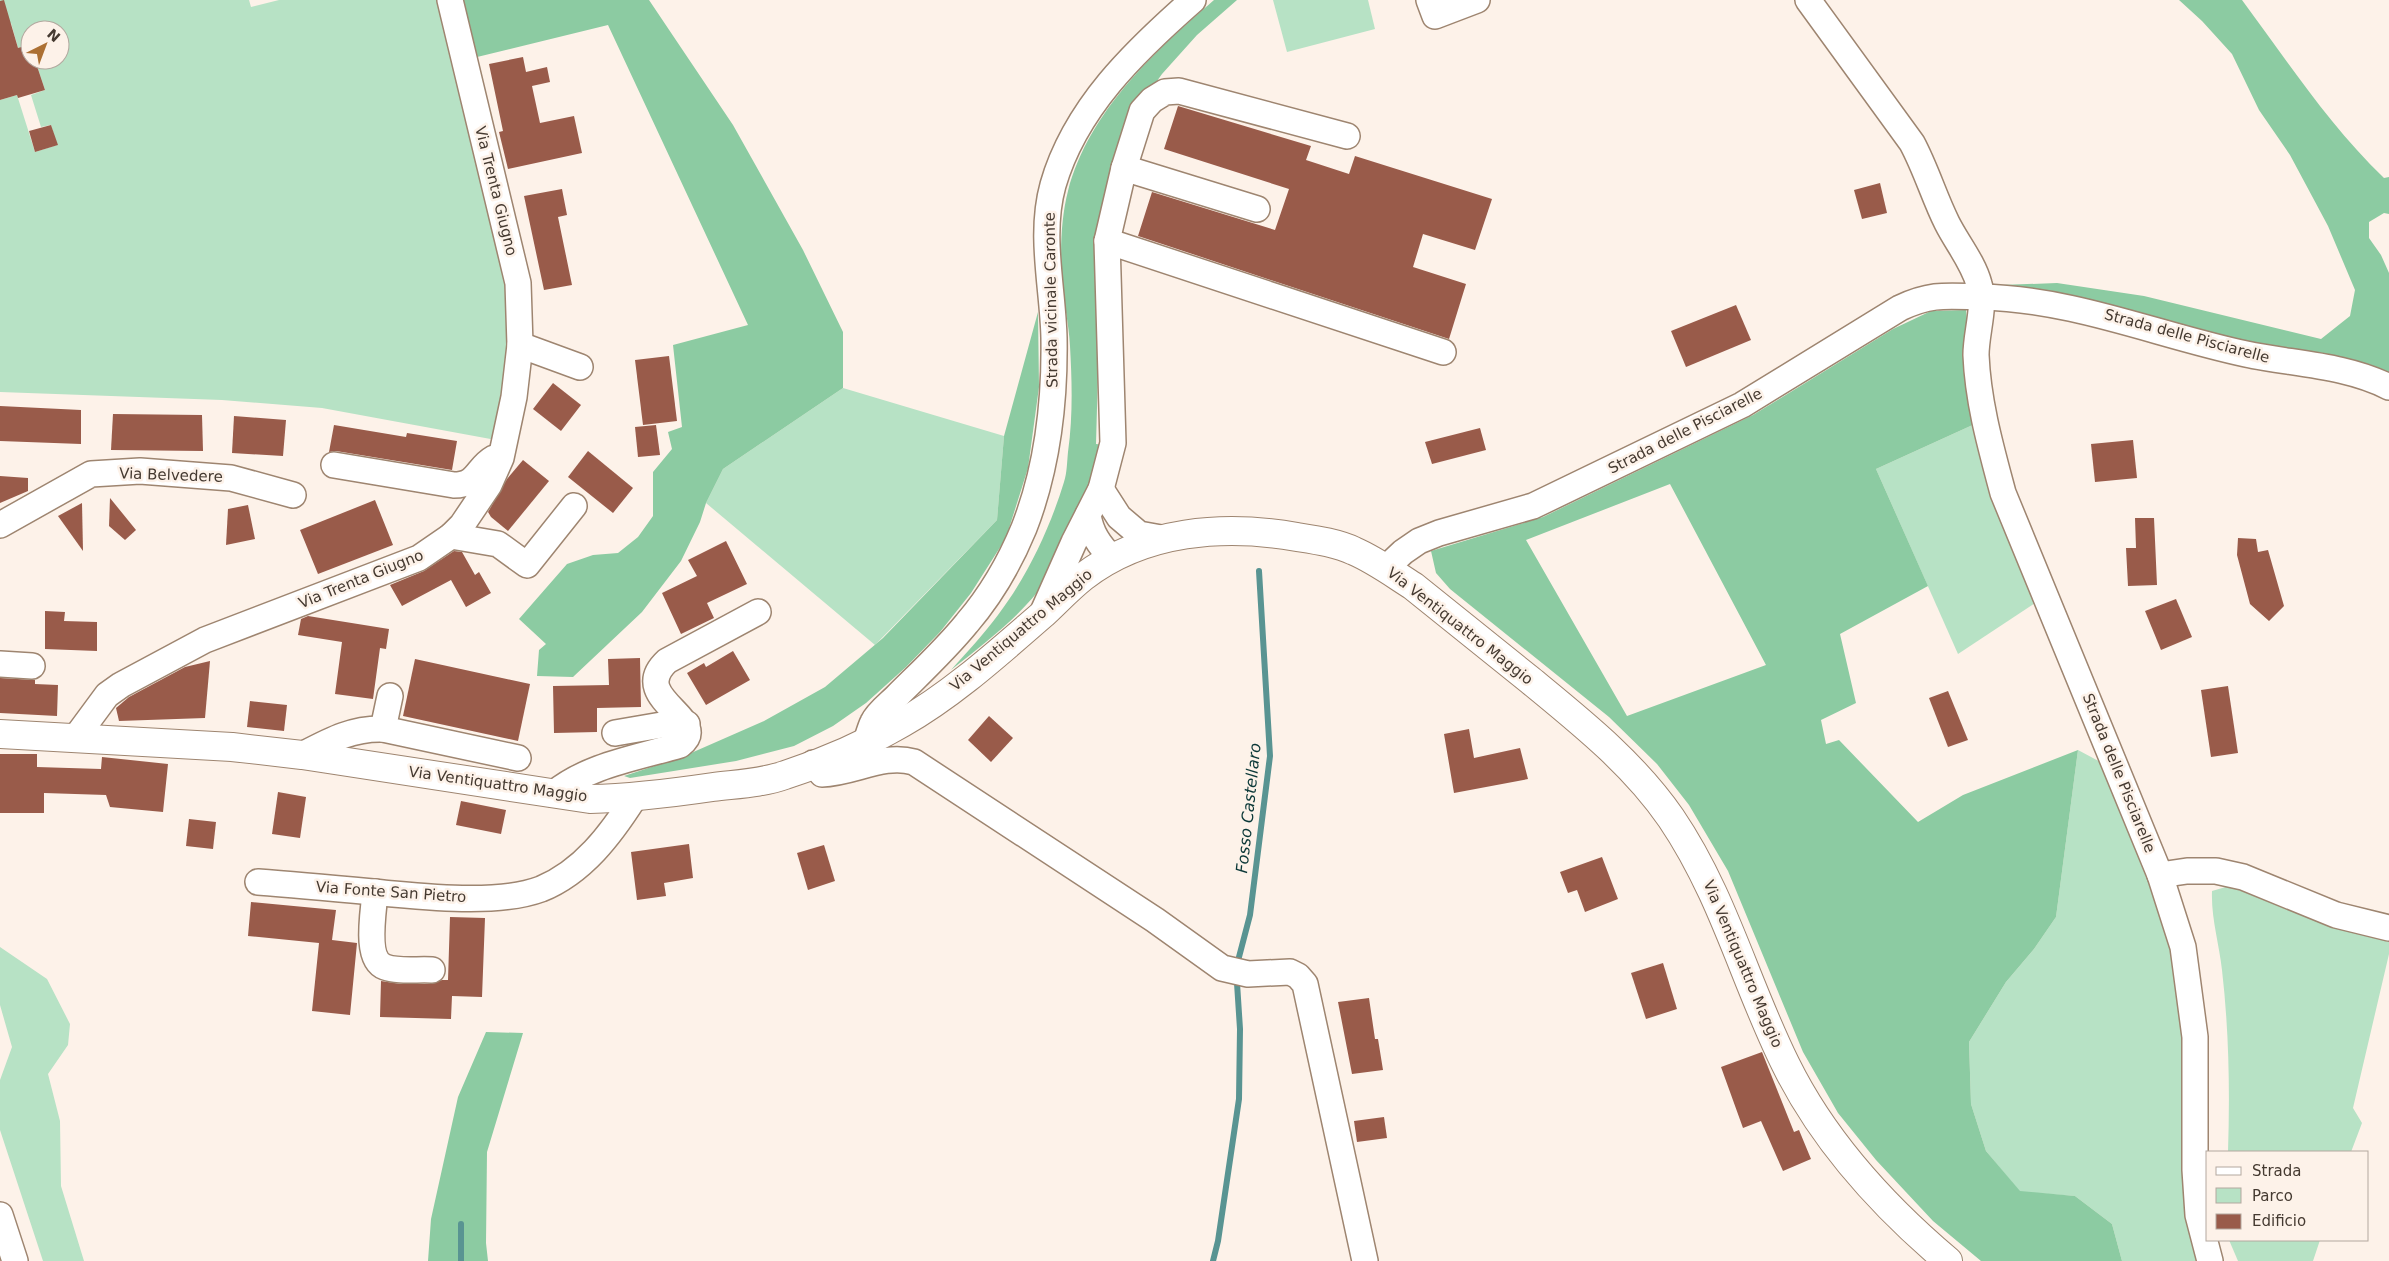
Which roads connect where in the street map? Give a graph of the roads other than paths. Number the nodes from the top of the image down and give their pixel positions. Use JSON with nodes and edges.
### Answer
{"nodes":[{"id":1,"x":450,"y":0,"type":"edge"},
{"id":2,"x":1193,"y":0,"type":"edge"},
{"id":3,"x":1429,"y":0,"type":"edge"},
{"id":4,"x":1477,"y":0,"type":"edge"},
{"id":5,"x":1808,"y":0,"type":"edge"},
{"id":6,"x":1347,"y":136,"type":"dead end"},
{"id":7,"x":1124,"y":168,"type":"junction"},
{"id":8,"x":1257,"y":209,"type":"dead end"},
{"id":9,"x":1107,"y":241,"type":"junction"},
{"id":10,"x":1982,"y":297,"type":"junction"},
{"id":11,"x":520,"y":345,"type":"junction"},
{"id":12,"x":1443,"y":352,"type":"dead end"},
{"id":13,"x":580,"y":367,"type":"dead end"},
{"id":14,"x":2389,"y":387,"type":"edge"},
{"id":15,"x":501,"y":458,"type":"junction"},
{"id":16,"x":334,"y":465,"type":"dead end"},
{"id":17,"x":1102,"y":489,"type":"junction"},
{"id":18,"x":294,"y":494,"type":"dead end"},
{"id":19,"x":574,"y":506,"type":"dead end"},
{"id":20,"x":1088,"y":515,"type":"junction"},
{"id":21,"x":1119,"y":517,"type":"junction"},
{"id":22,"x":0,"y":525,"type":"edge"},
{"id":23,"x":451,"y":536,"type":"junction"},
{"id":24,"x":1161,"y":538,"type":"junction"},
{"id":25,"x":1112,"y":558,"type":"junction"},
{"id":26,"x":1386,"y":568,"type":"junction"},
{"id":27,"x":758,"y":612,"type":"dead end"},
{"id":28,"x":1042,"y":614,"type":"junction"},
{"id":29,"x":0,"y":664,"type":"edge"},
{"id":30,"x":32,"y":666,"type":"dead end"},
{"id":31,"x":390,"y":696,"type":"dead end"},
{"id":32,"x":686,"y":724,"type":"junction"},
{"id":33,"x":383,"y":730,"type":"junction"},
{"id":34,"x":615,"y":733,"type":"dead end"},
{"id":35,"x":0,"y":734,"type":"edge"},
{"id":36,"x":76,"y":737,"type":"junction"},
{"id":37,"x":866,"y":742,"type":"junction"},
{"id":38,"x":302,"y":754,"type":"junction"},
{"id":39,"x":518,"y":758,"type":"dead end"},
{"id":40,"x":813,"y":763,"type":"junction"},
{"id":41,"x":553,"y":794,"type":"junction"},
{"id":42,"x":634,"y":798,"type":"junction"},
{"id":43,"x":2160,"y":875,"type":"junction"},
{"id":44,"x":258,"y":882,"type":"dead end"},
{"id":45,"x":375,"y":892,"type":"junction"},
{"id":46,"x":2389,"y":928,"type":"edge"},
{"id":47,"x":432,"y":970,"type":"dead end"},
{"id":48,"x":0,"y":1215,"type":"edge"},
{"id":49,"x":15,"y":1261,"type":"edge"},
{"id":50,"x":1365,"y":1261,"type":"edge"},
{"id":51,"x":1948,"y":1261,"type":"edge"},
{"id":52,"x":2210,"y":1261,"type":"edge"}],
"edges":[{"from":1,"to":11,"type":"street","name":"Via Trenta Giugno"},
{"from":2,"to":37,"type":"street","name":"Strada vicinale Caronte"},
{"from":3,"to":4,"type":"street"},
{"from":5,"to":10,"type":"street","name":"Strada delle Pisciarelle"},
{"from":6,"to":7,"type":"street"},
{"from":7,"to":8,"type":"street"},
{"from":7,"to":9,"type":"street"},
{"from":9,"to":12,"type":"street"},
{"from":9,"to":17,"type":"street"},
{"from":10,"to":14,"type":"street","name":"Strada delle Pisciarelle"},
{"from":10,"to":26,"type":"street","name":"Strada delle Pisciarelle"},
{"from":10,"to":43,"type":"street","name":"Strada delle Pisciarelle"},
{"from":11,"to":13,"type":"street"},
{"from":11,"to":15,"type":"street","name":"Via Trenta Giugno"},
{"from":15,"to":16,"type":"street"},
{"from":15,"to":23,"type":"street","name":"Via Trenta Giugno"},
{"from":17,"to":20,"type":"street"},
{"from":17,"to":21,"type":"street"},
{"from":18,"to":22,"type":"street","name":"Via Belvedere"},
{"from":19,"to":23,"type":"street"},
{"from":20,"to":25,"type":"street"},
{"from":20,"to":28,"type":"street"},
{"from":21,"to":24,"type":"street"},
{"from":21,"to":25,"type":"street"},
{"from":23,"to":36,"type":"street","name":"Via Trenta Giugno"},
{"from":24,"to":25,"type":"main road","name":"Via Ventiquattro Maggio"},
{"from":24,"to":26,"type":"main road","name":"Via Ventiquattro Maggio"},
{"from":25,"to":28,"type":"main road","name":"Via Ventiquattro Maggio"},
{"from":26,"to":51,"type":"main road","name":"Via Ventiquattro Maggio"},
{"from":27,"to":32,"type":"street"},
{"from":28,"to":37,"type":"main road","name":"Via Ventiquattro Maggio"},
{"from":29,"to":30,"type":"street"},
{"from":31,"to":33,"type":"street"},
{"from":32,"to":34,"type":"street"},
{"from":32,"to":41,"type":"street"},
{"from":33,"to":38,"type":"street"},
{"from":33,"to":39,"type":"street"},
{"from":35,"to":36,"type":"main road","name":"Via Ventiquattro Maggio"},
{"from":36,"to":38,"type":"main road","name":"Via Ventiquattro Maggio"},
{"from":37,"to":40,"type":"main road","name":"Via Ventiquattro Maggio"},
{"from":38,"to":41,"type":"main road","name":"Via Ventiquattro Maggio"},
{"from":40,"to":42,"type":"main road","name":"Via Ventiquattro Maggio"},
{"from":40,"to":50,"type":"street"},
{"from":41,"to":42,"type":"main road","name":"Via Ventiquattro Maggio"},
{"from":42,"to":45,"type":"street","name":"Via Fonte San Pietro"},
{"from":43,"to":46,"type":"street"},
{"from":43,"to":52,"type":"street","name":"Strada delle Pisciarelle"},
{"from":44,"to":45,"type":"street","name":"Via Fonte San Pietro"},
{"from":45,"to":47,"type":"street"},
{"from":48,"to":49,"type":"street"}]}
